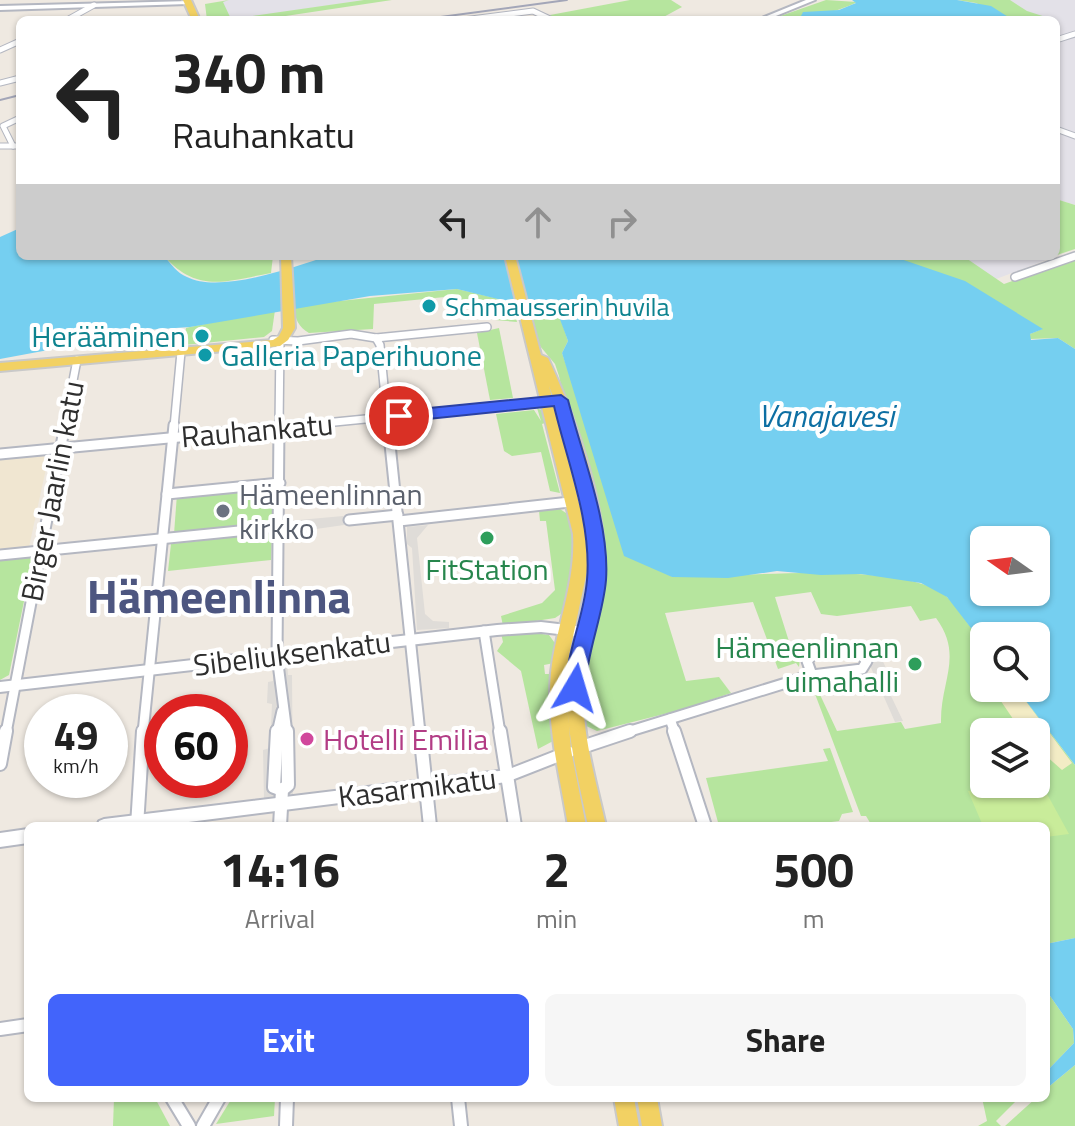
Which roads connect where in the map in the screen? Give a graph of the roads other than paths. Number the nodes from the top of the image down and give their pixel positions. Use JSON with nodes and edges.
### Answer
{"nodes":[{"id":1,"x":812,"y":0,"type":"edge"},
{"id":2,"x":190,"y":1,"type":"edge"},
{"id":3,"x":94,"y":5,"type":"junction"},
{"id":4,"x":0,"y":8,"type":"edge"},
{"id":5,"x":86,"y":12,"type":"junction"},
{"id":6,"x":76,"y":16,"type":"edge"},
{"id":7,"x":91,"y":16,"type":"edge"},
{"id":8,"x":499,"y":16,"type":"edge"},
{"id":9,"x":545,"y":16,"type":"edge"},
{"id":10,"x":770,"y":16,"type":"edge"},
{"id":11,"x":16,"y":120,"type":"edge"},
{"id":12,"x":0,"y":146,"type":"edge"},
{"id":13,"x":16,"y":146,"type":"edge"},
{"id":14,"x":1075,"y":256,"type":"edge"},
{"id":15,"x":283,"y":260,"type":"edge"},
{"id":16,"x":511,"y":260,"type":"edge"},
{"id":17,"x":1015,"y":277,"type":"dead end"},
{"id":18,"x":487,"y":327,"type":"dead end"},
{"id":19,"x":285,"y":331,"type":"junction"},
{"id":20,"x":376,"y":338,"type":"junction"},
{"id":21,"x":181,"y":352,"type":"junction"},
{"id":22,"x":77,"y":360,"type":"junction"},
{"id":23,"x":0,"y":367,"type":"edge"},
{"id":24,"x":554,"y":401,"type":"junction"},
{"id":25,"x":388,"y":418,"type":"junction"},
{"id":26,"x":281,"y":428,"type":"junction"},
{"id":27,"x":172,"y":438,"type":"junction"},
{"id":28,"x":59,"y":449,"type":"junction"},
{"id":29,"x":0,"y":454,"type":"edge"},
{"id":30,"x":280,"y":483,"type":"junction"},
{"id":31,"x":167,"y":494,"type":"junction"},
{"id":32,"x":580,"y":501,"type":"junction"},
{"id":33,"x":398,"y":518,"type":"junction"},
{"id":34,"x":349,"y":520,"type":"dead end"},
{"id":35,"x":279,"y":527,"type":"junction"},
{"id":36,"x":164,"y":539,"type":"junction"},
{"id":37,"x":39,"y":551,"type":"junction"},
{"id":38,"x":0,"y":555,"type":"edge"},
{"id":39,"x":567,"y":629,"type":"junction"},
{"id":40,"x":484,"y":631,"type":"junction"},
{"id":41,"x":584,"y":632,"type":"junction"},
{"id":42,"x":413,"y":639,"type":"junction"},
{"id":43,"x":277,"y":656,"type":"junction"},
{"id":44,"x":151,"y":670,"type":"junction"},
{"id":45,"x":812,"y":675,"type":"junction"},
{"id":46,"x":15,"y":685,"type":"junction"},
{"id":47,"x":0,"y":687,"type":"edge"},
{"id":48,"x":670,"y":719,"type":"junction"},
{"id":49,"x":582,"y":747,"type":"junction"},
{"id":50,"x":564,"y":753,"type":"junction"},
{"id":51,"x":0,"y":764,"type":"edge"},
{"id":52,"x":507,"y":776,"type":"junction"},
{"id":53,"x":426,"y":786,"type":"junction"},
{"id":54,"x":282,"y":797,"type":"junction"},
{"id":55,"x":137,"y":822,"type":"edge"},
{"id":56,"x":148,"y":822,"type":"edge"},
{"id":57,"x":280,"y":822,"type":"edge"},
{"id":58,"x":430,"y":822,"type":"edge"},
{"id":59,"x":514,"y":822,"type":"edge"},
{"id":60,"x":576,"y":822,"type":"edge"},
{"id":61,"x":596,"y":822,"type":"edge"},
{"id":62,"x":704,"y":822,"type":"edge"},
{"id":63,"x":24,"y":837,"type":"edge"},
{"id":64,"x":0,"y":840,"type":"edge"},
{"id":65,"x":24,"y":1026,"type":"edge"},
{"id":66,"x":0,"y":1029,"type":"edge"},
{"id":67,"x":174,"y":1102,"type":"edge"},
{"id":68,"x":217,"y":1102,"type":"edge"},
{"id":69,"x":287,"y":1102,"type":"edge"},
{"id":70,"x":458,"y":1102,"type":"edge"},
{"id":71,"x":625,"y":1102,"type":"edge"},
{"id":72,"x":648,"y":1102,"type":"edge"},
{"id":73,"x":189,"y":1126,"type":"edge"},
{"id":74,"x":203,"y":1126,"type":"edge"},
{"id":75,"x":286,"y":1126,"type":"edge"},
{"id":76,"x":461,"y":1126,"type":"edge"},
{"id":77,"x":629,"y":1126,"type":"edge"},
{"id":78,"x":652,"y":1126,"type":"edge"}],
"edges":[{"from":1,"to":10,"type":"street"},
{"from":2,"to":3,"type":"street"},
{"from":3,"to":4,"type":"street"},
{"from":3,"to":5,"type":"street"},
{"from":5,"to":6,"type":"street"},
{"from":5,"to":7,"type":"street"},
{"from":8,"to":9,"type":"street"},
{"from":11,"to":13,"type":"street"},
{"from":12,"to":13,"type":"street"},
{"from":14,"to":17,"type":"street"},
{"from":15,"to":19,"type":"main road"},
{"from":16,"to":24,"type":"main road"},
{"from":18,"to":20,"type":"street"},
{"from":19,"to":20,"type":"street"},
{"from":19,"to":21,"type":"main road"},
{"from":19,"to":26,"type":"street"},
{"from":20,"to":25,"type":"street"},
{"from":21,"to":22,"type":"main road"},
{"from":21,"to":27,"type":"street"},
{"from":22,"to":23,"type":"main road"},
{"from":22,"to":28,"type":"street","name":"Birger Jaarlin katu"},
{"from":24,"to":25,"type":"street","name":"Rauhankatu"},
{"from":24,"to":32,"type":"main road"},
{"from":25,"to":26,"type":"street","name":"Rauhankatu"},
{"from":25,"to":33,"type":"street"},
{"from":26,"to":27,"type":"street","name":"Rauhankatu"},
{"from":26,"to":30,"type":"street"},
{"from":27,"to":28,"type":"street","name":"Rauhankatu"},
{"from":27,"to":31,"type":"street"},
{"from":28,"to":29,"type":"street","name":"Rauhankatu"},
{"from":28,"to":37,"type":"street","name":"Birger Jaarlin katu"},
{"from":30,"to":31,"type":"street"},
{"from":30,"to":35,"type":"street"},
{"from":31,"to":36,"type":"street"},
{"from":32,"to":33,"type":"street"},
{"from":32,"to":39,"type":"main road"},
{"from":32,"to":41,"type":"main road"},
{"from":33,"to":34,"type":"street"},
{"from":33,"to":42,"type":"street"},
{"from":35,"to":36,"type":"street"},
{"from":35,"to":43,"type":"street"},
{"from":36,"to":37,"type":"street"},
{"from":36,"to":44,"type":"street"},
{"from":37,"to":38,"type":"street"},
{"from":37,"to":46,"type":"street","name":"Birger Jaarlin katu"},
{"from":39,"to":40,"type":"street","name":"Sibeliuksenkatu"},
{"from":39,"to":41,"type":"street","name":"Sibeliuksenkatu"},
{"from":39,"to":50,"type":"main road"},
{"from":40,"to":42,"type":"street","name":"Sibeliuksenkatu"},
{"from":40,"to":52,"type":"street"},
{"from":41,"to":49,"type":"main road"},
{"from":42,"to":43,"type":"street","name":"Sibeliuksenkatu"},
{"from":42,"to":53,"type":"street"},
{"from":43,"to":44,"type":"street","name":"Sibeliuksenkatu"},
{"from":43,"to":54,"type":"street"},
{"from":44,"to":46,"type":"street","name":"Sibeliuksenkatu"},
{"from":44,"to":55,"type":"street"},
{"from":45,"to":45,"type":"street"},
{"from":45,"to":48,"type":"street"},
{"from":46,"to":47,"type":"street","name":"Sibeliuksenkatu"},
{"from":46,"to":51,"type":"street","name":"Birger Jaarlin katu"},
{"from":48,"to":49,"type":"street"},
{"from":48,"to":62,"type":"street"},
{"from":49,"to":50,"type":"street","name":"Kasarmikatu"},
{"from":49,"to":61,"type":"main road"},
{"from":50,"to":52,"type":"street","name":"Kasarmikatu"},
{"from":50,"to":60,"type":"main road"},
{"from":52,"to":53,"type":"street","name":"Kasarmikatu"},
{"from":52,"to":59,"type":"street"},
{"from":53,"to":54,"type":"street","name":"Kasarmikatu"},
{"from":53,"to":58,"type":"street"},
{"from":54,"to":56,"type":"street","name":"Kasarmikatu"},
{"from":54,"to":57,"type":"street"},
{"from":63,"to":64,"type":"street"},
{"from":65,"to":66,"type":"street"},
{"from":67,"to":73,"type":"street"},
{"from":68,"to":74,"type":"street"},
{"from":69,"to":75,"type":"street"},
{"from":70,"to":76,"type":"street"},
{"from":71,"to":77,"type":"main road"},
{"from":72,"to":78,"type":"main road"}]}
